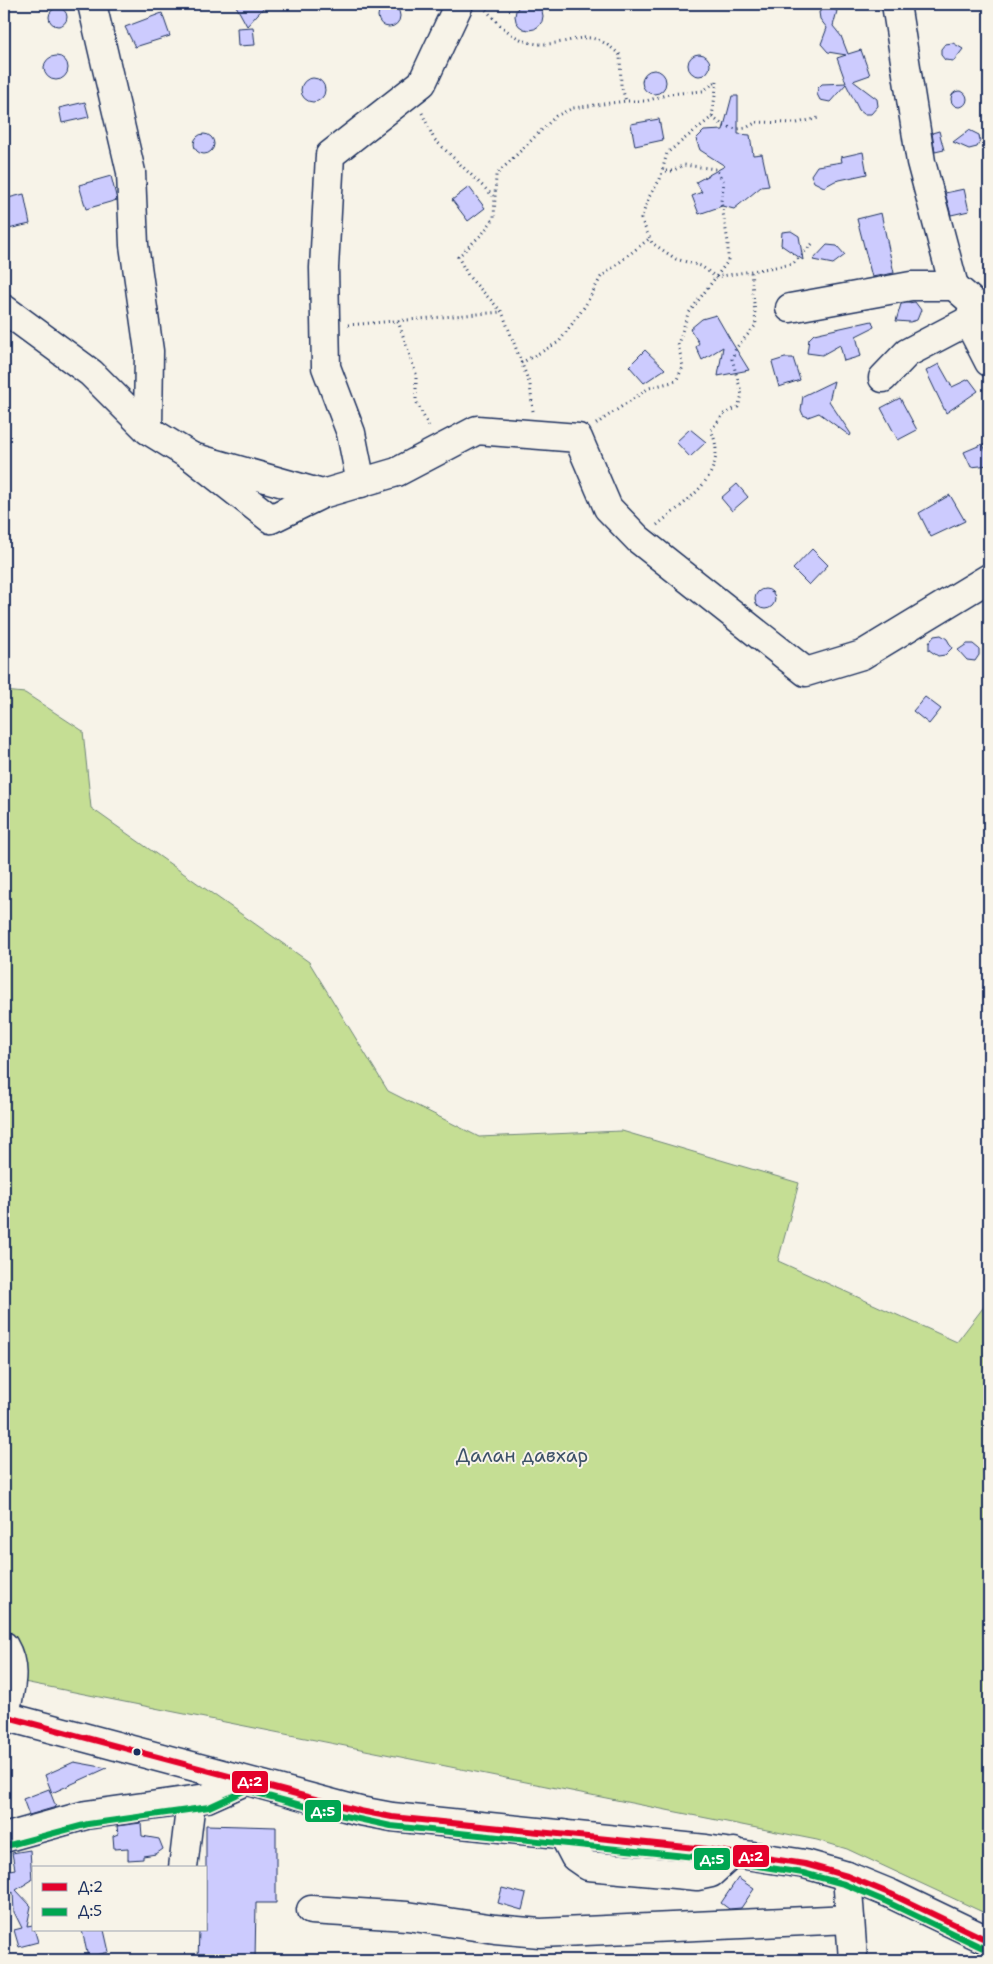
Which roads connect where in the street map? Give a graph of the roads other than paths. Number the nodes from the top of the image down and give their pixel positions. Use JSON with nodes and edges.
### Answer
{"nodes":[{"id":1,"x":92,"y":4,"type":"edge"},
{"id":2,"x":459,"y":4,"type":"edge"},
{"id":3,"x":896,"y":4,"type":"edge"},
{"id":4,"x":954,"y":286,"type":"junction"},
{"id":5,"x":790,"y":308,"type":"dead end"},
{"id":6,"x":4,"y":309,"type":"edge"},
{"id":7,"x":977,"y":311,"type":"edge"},
{"id":8,"x":989,"y":362,"type":"edge"},
{"id":9,"x":883,"y":378,"type":"dead end"},
{"id":10,"x":148,"y":430,"type":"junction"},
{"id":11,"x":192,"y":457,"type":"junction"},
{"id":12,"x":361,"y":483,"type":"junction"},
{"id":13,"x":322,"y":494,"type":"junction"},
{"id":14,"x":989,"y":578,"type":"edge"},
{"id":15,"x":4,"y":1646,"type":"edge"},
{"id":16,"x":4,"y":1716,"type":"edge"},
{"id":17,"x":245,"y":1781,"type":"junction"},
{"id":18,"x":190,"y":1801,"type":"junction"},
{"id":19,"x":4,"y":1838,"type":"edge"},
{"id":20,"x":183,"y":1866,"type":"edge"},
{"id":21,"x":847,"y":1876,"type":"junction"},
{"id":22,"x":310,"y":1910,"type":"dead end"},
{"id":23,"x":850,"y":1919,"type":"junction"},
{"id":24,"x":989,"y":1941,"type":"edge"},
{"id":25,"x":853,"y":1960,"type":"edge"}],
"edges":[{"from":1,"to":10,"type":"street"},
{"from":2,"to":12,"type":"street"},
{"from":3,"to":4,"type":"street"},
{"from":4,"to":5,"type":"street"},
{"from":4,"to":7,"type":"street"},
{"from":6,"to":10,"type":"street"},
{"from":7,"to":8,"type":"street"},
{"from":7,"to":9,"type":"street"},
{"from":10,"to":11,"type":"street"},
{"from":11,"to":13,"type":"street"},
{"from":11,"to":13,"type":"street"},
{"from":12,"to":13,"type":"street"},
{"from":12,"to":14,"type":"street"},
{"from":15,"to":16,"type":"street"},
{"from":16,"to":17,"type":"street"},
{"from":17,"to":18,"type":"street"},
{"from":17,"to":21,"type":"street"},
{"from":18,"to":19,"type":"street"},
{"from":18,"to":20,"type":"street"},
{"from":21,"to":23,"type":"street"},
{"from":21,"to":24,"type":"street"},
{"from":22,"to":23,"type":"street"},
{"from":23,"to":25,"type":"street"}]}
